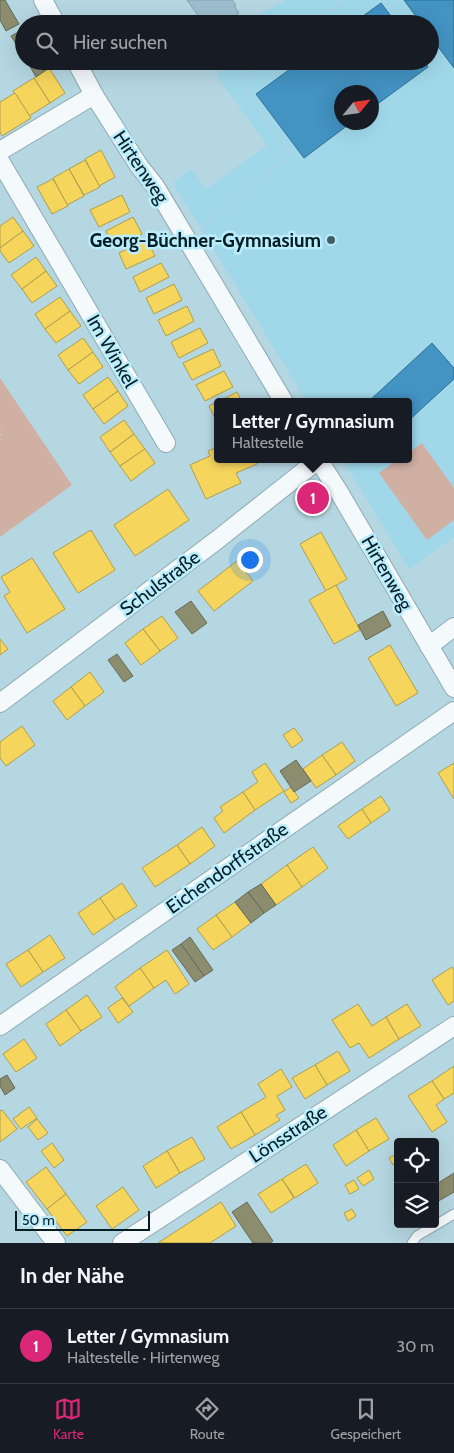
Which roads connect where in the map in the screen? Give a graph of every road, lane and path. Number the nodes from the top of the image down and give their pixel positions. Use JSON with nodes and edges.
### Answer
{"nodes":[{"id":1,"x":42,"y":0,"type":"edge"},
{"id":2,"x":345,"y":0,"type":"edge"},
{"id":3,"x":385,"y":0,"type":"edge"},
{"id":4,"x":51,"y":15,"type":"edge"},
{"id":5,"x":324,"y":15,"type":"edge"},
{"id":6,"x":399,"y":15,"type":"edge"},
{"id":7,"x":81,"y":70,"type":"edge"},
{"id":8,"x":251,"y":70,"type":"edge"},
{"id":9,"x":94,"y":95,"type":"junction"},
{"id":10,"x":0,"y":151,"type":"edge"},
{"id":11,"x":0,"y":162,"type":"edge"},
{"id":12,"x":146,"y":175,"type":"junction"},
{"id":13,"x":70,"y":216,"type":"dead end"},
{"id":14,"x":186,"y":238,"type":"junction"},
{"id":15,"x":282,"y":398,"type":"edge"},
{"id":16,"x":0,"y":430,"type":"edge"},
{"id":17,"x":0,"y":436,"type":"edge"},
{"id":18,"x":166,"y":443,"type":"joint"},
{"id":19,"x":314,"y":463,"type":"edge"},
{"id":20,"x":320,"y":463,"type":"edge"},
{"id":21,"x":217,"y":540,"type":"junction"},
{"id":22,"x":454,"y":627,"type":"edge"},
{"id":23,"x":429,"y":646,"type":"junction"},
{"id":24,"x":454,"y":688,"type":"edge"},
{"id":25,"x":0,"y":703,"type":"edge"},
{"id":26,"x":454,"y":711,"type":"edge"},
{"id":27,"x":0,"y":1026,"type":"edge"},
{"id":28,"x":454,"y":1026,"type":"edge"},
{"id":29,"x":0,"y":1169,"type":"edge"},
{"id":30,"x":454,"y":1214,"type":"edge"},
{"id":31,"x":56,"y":1243,"type":"edge"},
{"id":32,"x":122,"y":1243,"type":"edge"},
{"id":33,"x":412,"y":1243,"type":"edge"}],
"edges":[{"from":1,"to":4,"type":"street"},
{"from":2,"to":5,"type":"path"},
{"from":3,"to":6,"type":"path"},
{"from":7,"to":9,"type":"street","name":"Hirtenweg"},
{"from":8,"to":14,"type":"path"},
{"from":9,"to":10,"type":"street"},
{"from":9,"to":12,"type":"street","name":"Hirtenweg"},
{"from":11,"to":18,"type":"street","name":"Im Winkel"},
{"from":12,"to":13,"type":"path"},
{"from":12,"to":14,"type":"street","name":"Hirtenweg"},
{"from":14,"to":15,"type":"street","name":"Hirtenweg"},
{"from":16,"to":17,"type":"path"},
{"from":18,"to":21,"type":"path"},
{"from":19,"to":21,"type":"street","name":"Schulstraße"},
{"from":20,"to":23,"type":"street","name":"Hirtenweg"},
{"from":21,"to":25,"type":"street","name":"Schulstraße"},
{"from":22,"to":23,"type":"street"},
{"from":23,"to":24,"type":"street","name":"Hirtenweg"},
{"from":26,"to":27,"type":"street","name":"Eichendorffstraße"},
{"from":28,"to":32,"type":"street","name":"Lönsstraße"},
{"from":29,"to":31,"type":"street"},
{"from":30,"to":33,"type":"lane"}]}
